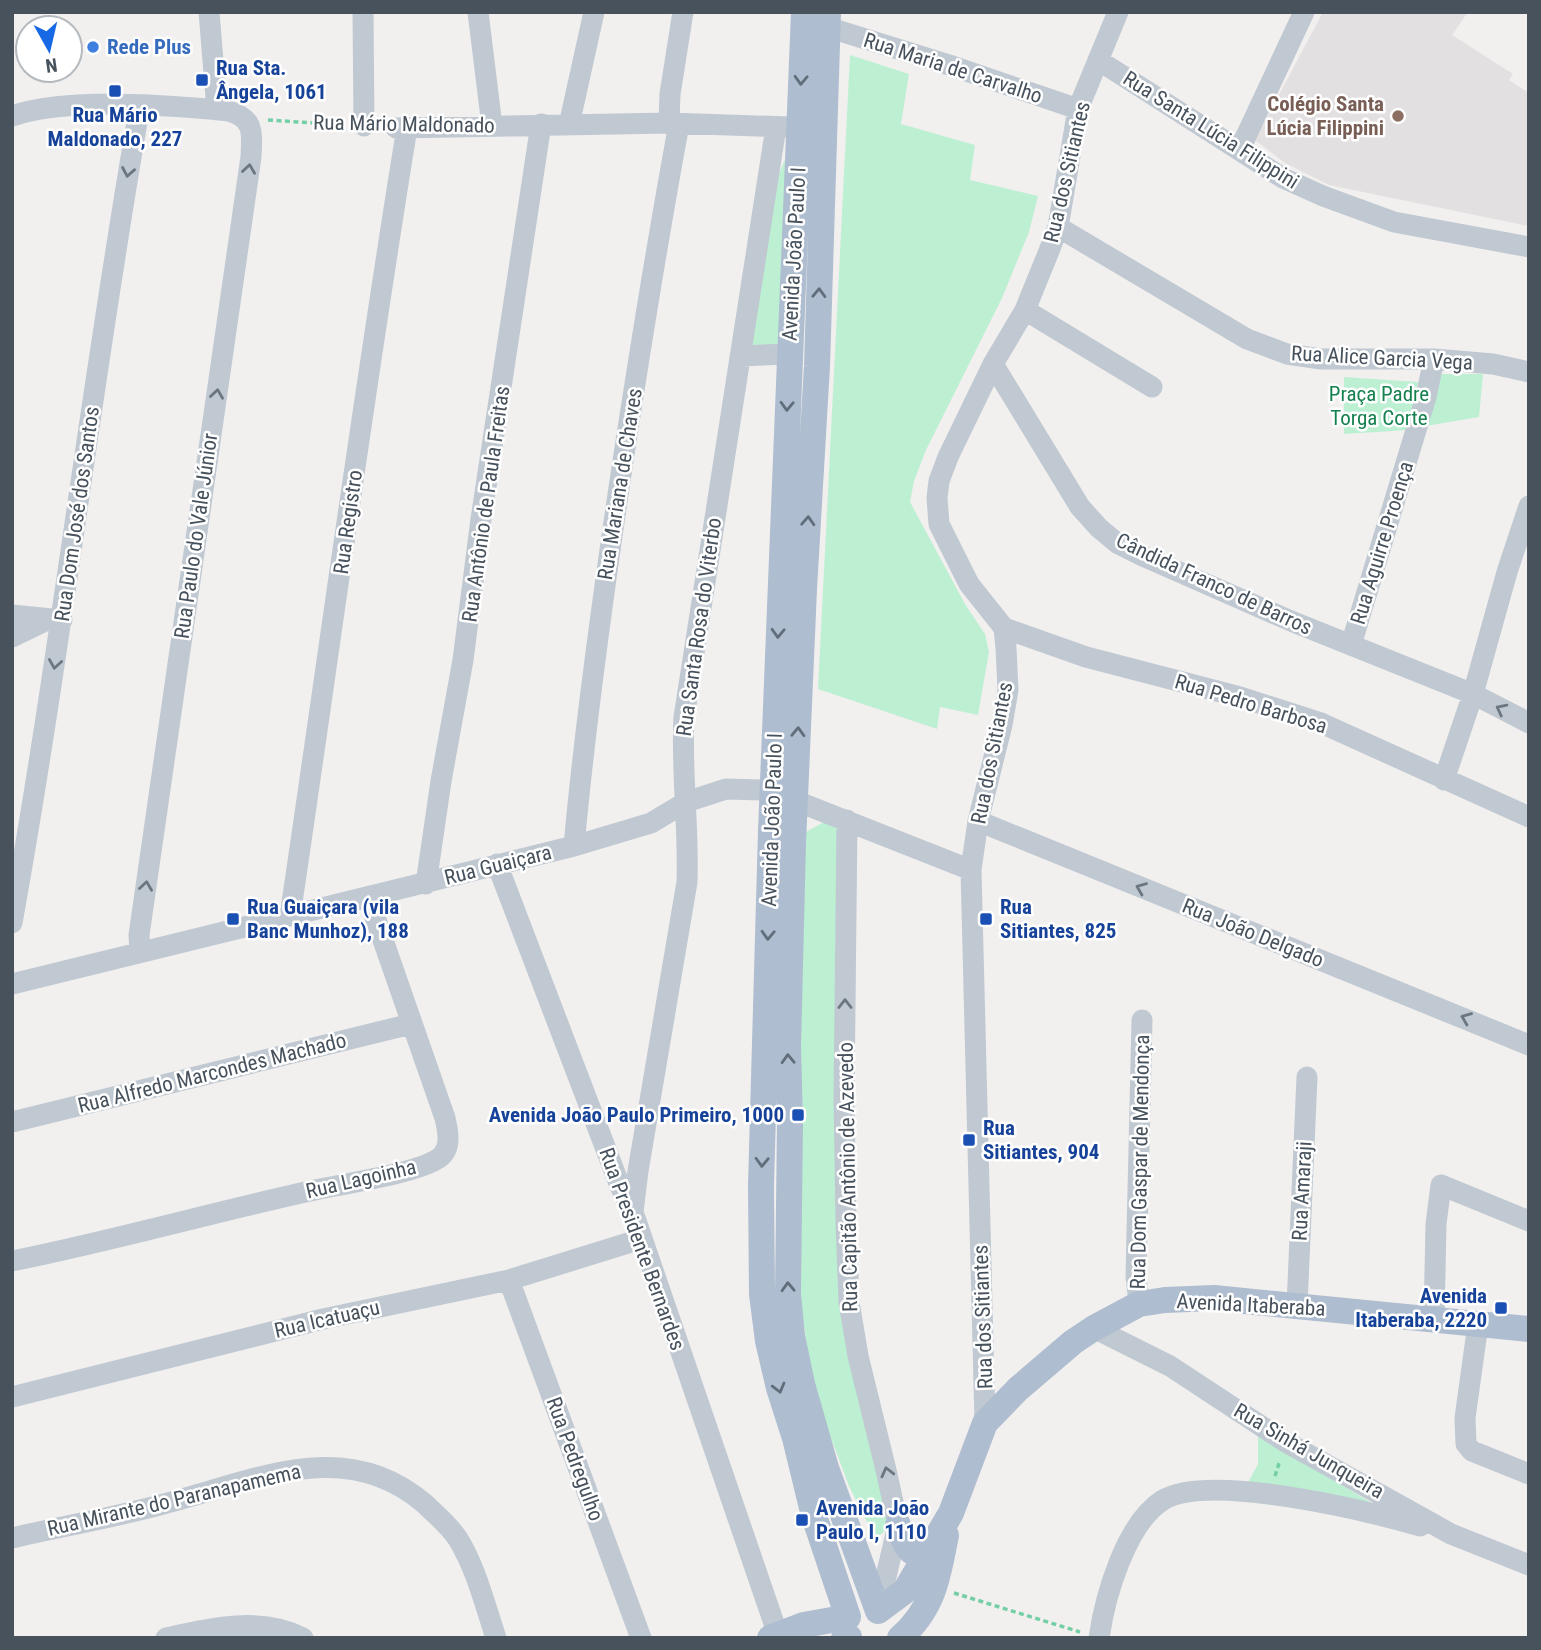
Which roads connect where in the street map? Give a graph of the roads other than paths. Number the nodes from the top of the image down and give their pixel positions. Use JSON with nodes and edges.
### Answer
{"nodes":[{"id":1,"x":209,"y":12,"type":"edge"},
{"id":2,"x":363,"y":12,"type":"edge"},
{"id":3,"x":478,"y":12,"type":"edge"},
{"id":4,"x":594,"y":12,"type":"edge"},
{"id":5,"x":683,"y":12,"type":"edge"},
{"id":6,"x":804,"y":12,"type":"edge"},
{"id":7,"x":1118,"y":12,"type":"edge"},
{"id":8,"x":1304,"y":12,"type":"edge"},
{"id":9,"x":827,"y":20,"type":"edge"},
{"id":10,"x":1098,"y":60,"type":"junction"},
{"id":11,"x":140,"y":105,"type":"junction"},
{"id":12,"x":1078,"y":109,"type":"junction"},
{"id":13,"x":217,"y":110,"type":"junction"},
{"id":14,"x":12,"y":116,"type":"edge"},
{"id":15,"x":541,"y":124,"type":"junction"},
{"id":16,"x":569,"y":124,"type":"junction"},
{"id":17,"x":674,"y":124,"type":"junction"},
{"id":18,"x":364,"y":126,"type":"road end"},
{"id":19,"x":492,"y":126,"type":"junction"},
{"id":20,"x":788,"y":127,"type":"junction"},
{"id":21,"x":401,"y":128,"type":"joint"},
{"id":22,"x":1240,"y":149,"type":"junction"},
{"id":23,"x":822,"y":204,"type":"junction"},
{"id":24,"x":1058,"y":227,"type":"junction"},
{"id":25,"x":1529,"y":247,"type":"edge"},
{"id":26,"x":1025,"y":310,"type":"junction"},
{"id":27,"x":789,"y":355,"type":"junction"},
{"id":28,"x":740,"y":356,"type":"junction"},
{"id":29,"x":1434,"y":359,"type":"junction"},
{"id":30,"x":993,"y":364,"type":"junction"},
{"id":31,"x":1529,"y":372,"type":"edge"},
{"id":32,"x":1152,"y":387,"type":"dead end"},
{"id":33,"x":1529,"y":506,"type":"edge"},
{"id":34,"x":1524,"y":539,"type":"edge"},
{"id":35,"x":12,"y":615,"type":"edge"},
{"id":36,"x":55,"y":620,"type":"junction"},
{"id":37,"x":1004,"y":628,"type":"junction"},
{"id":38,"x":12,"y":637,"type":"edge"},
{"id":39,"x":1351,"y":645,"type":"junction"},
{"id":40,"x":1474,"y":694,"type":"junction"},
{"id":41,"x":1529,"y":723,"type":"edge"},
{"id":42,"x":1444,"y":780,"type":"junction"},
{"id":43,"x":784,"y":797,"type":"junction"},
{"id":44,"x":686,"y":802,"type":"junction"},
{"id":45,"x":1529,"y":817,"type":"edge"},
{"id":46,"x":847,"y":820,"type":"junction"},
{"id":47,"x":978,"y":821,"type":"junction"},
{"id":48,"x":574,"y":846,"type":"junction"},
{"id":49,"x":497,"y":864,"type":"junction"},
{"id":50,"x":971,"y":870,"type":"junction"},
{"id":51,"x":426,"y":884,"type":"junction"},
{"id":52,"x":368,"y":897,"type":"junction"},
{"id":53,"x":290,"y":916,"type":"junction"},
{"id":54,"x":12,"y":923,"type":"edge"},
{"id":55,"x":140,"y":953,"type":"junction"},
{"id":56,"x":12,"y":984,"type":"edge"},
{"id":57,"x":1142,"y":1020,"type":"dead end"},
{"id":58,"x":411,"y":1024,"type":"junction"},
{"id":59,"x":1529,"y":1045,"type":"edge"},
{"id":60,"x":1307,"y":1077,"type":"dead end"},
{"id":61,"x":12,"y":1122,"type":"edge"},
{"id":62,"x":634,"y":1212,"type":"junction"},
{"id":63,"x":1529,"y":1221,"type":"edge"},
{"id":64,"x":641,"y":1239,"type":"junction"},
{"id":65,"x":12,"y":1261,"type":"edge"},
{"id":66,"x":509,"y":1280,"type":"junction"},
{"id":67,"x":1139,"y":1304,"type":"junction"},
{"id":68,"x":1297,"y":1306,"type":"junction"},
{"id":69,"x":1434,"y":1320,"type":"junction"},
{"id":70,"x":1478,"y":1324,"type":"junction"},
{"id":71,"x":1094,"y":1328,"type":"junction"},
{"id":72,"x":1529,"y":1329,"type":"edge"},
{"id":73,"x":12,"y":1397,"type":"edge"},
{"id":74,"x":985,"y":1423,"type":"junction"},
{"id":75,"x":1529,"y":1474,"type":"edge"},
{"id":76,"x":951,"y":1513,"type":"junction"},
{"id":77,"x":898,"y":1525,"type":"junction"},
{"id":78,"x":1451,"y":1534,"type":"junction"},
{"id":79,"x":12,"y":1538,"type":"edge"},
{"id":80,"x":928,"y":1553,"type":"junction"},
{"id":81,"x":1529,"y":1564,"type":"edge"},
{"id":82,"x":888,"y":1631,"type":"edge"},
{"id":83,"x":848,"y":1633,"type":"edge"},
{"id":84,"x":775,"y":1637,"type":"edge"},
{"id":85,"x":166,"y":1638,"type":"edge"},
{"id":86,"x":303,"y":1638,"type":"edge"},
{"id":87,"x":496,"y":1638,"type":"edge"},
{"id":88,"x":641,"y":1638,"type":"edge"},
{"id":89,"x":1099,"y":1638,"type":"edge"}],
"edges":[{"from":1,"to":13,"type":"street"},
{"from":2,"to":18,"type":"street"},
{"from":3,"to":19,"type":"street"},
{"from":4,"to":16,"type":"street"},
{"from":5,"to":17,"type":"street","name":"Rua Mariana de Chaves"},
{"from":6,"to":20,"type":"main road","name":"Avenida João Paulo I","one_way":true},
{"from":7,"to":10,"type":"street","name":"Rua dos Sitiantes"},
{"from":8,"to":22,"type":"street"},
{"from":9,"to":12,"type":"street","name":"Rua Maria de Carvalho"},
{"from":9,"to":23,"type":"main road","name":"Avenida João Paulo I"},
{"from":10,"to":12,"type":"street","name":"Rua dos Sitiantes"},
{"from":10,"to":22,"type":"street","name":"Rua Santa Lúcia Filippini"},
{"from":11,"to":13,"type":"street"},
{"from":11,"to":14,"type":"street"},
{"from":11,"to":36,"type":"street","name":"Rua Dom José dos Santos","one_way":true},
{"from":12,"to":24,"type":"street","name":"Rua dos Sitiantes"},
{"from":55,"to":13,"type":"street","name":"Rua Paulo do Vale Júnior","one_way":true},
{"from":15,"to":16,"type":"street","name":"Rua Mário Maldonado"},
{"from":15,"to":19,"type":"street","name":"Rua Mário Maldonado"},
{"from":15,"to":51,"type":"street","name":"Rua Antônio de Paula Freitas"},
{"from":16,"to":17,"type":"street","name":"Rua Mário Maldonado"},
{"from":17,"to":20,"type":"street","name":"Rua Mário Maldonado"},
{"from":17,"to":48,"type":"street","name":"Rua Mariana de Chaves"},
{"from":19,"to":21,"type":"street","name":"Rua Mário Maldonado"},
{"from":20,"to":23,"type":"main road"},
{"from":20,"to":27,"type":"main road","name":"Avenida João Paulo I"},
{"from":20,"to":28,"type":"street","name":"Rua Santa Rosa do Viterbo"},
{"from":21,"to":53,"type":"street","name":"Rua Registro"},
{"from":22,"to":25,"type":"street","name":"Rua Santa Lúcia Filippini"},
{"from":43,"to":23,"type":"main road","name":"Avenida João Paulo I","one_way":true},
{"from":24,"to":26,"type":"street","name":"Rua dos Sitiantes"},
{"from":24,"to":29,"type":"street","name":"Rua Alice Garcia Vega"},
{"from":26,"to":30,"type":"street","name":"Rua dos Sitiantes"},
{"from":26,"to":32,"type":"street"},
{"from":27,"to":28,"type":"street"},
{"from":27,"to":43,"type":"main road","name":"Avenida João Paulo I","one_way":true},
{"from":28,"to":44,"type":"street","name":"Rua Santa Rosa do Viterbo"},
{"from":29,"to":31,"type":"street","name":"Rua Alice Garcia Vega"},
{"from":29,"to":39,"type":"street","name":"Rua Aguirre Proença"},
{"from":30,"to":37,"type":"street","name":"Rua dos Sitiantes"},
{"from":30,"to":39,"type":"street","name":"Cândida Franco de Barros"},
{"from":33,"to":34,"type":"street"},
{"from":34,"to":40,"type":"street"},
{"from":35,"to":36,"type":"street"},
{"from":36,"to":38,"type":"street"},
{"from":36,"to":54,"type":"street","name":"Rua Dom José dos Santos","one_way":true},
{"from":37,"to":42,"type":"street","name":"Rua Pedro Barbosa"},
{"from":37,"to":47,"type":"street","name":"Rua dos Sitiantes"},
{"from":39,"to":40,"type":"street","name":"Cândida Franco de Barros"},
{"from":41,"to":40,"type":"street","name":"Cândida Franco de Barros","one_way":true},
{"from":40,"to":42,"type":"street"},
{"from":42,"to":45,"type":"street","name":"Rua Pedro Barbosa"},
{"from":43,"to":44,"type":"street","name":"Rua Guaiçara"},
{"from":43,"to":46,"type":"street","name":"Rua Guaiçara"},
{"from":82,"to":43,"type":"main road","name":"Avenida João Paulo I","one_way":true},
{"from":43,"to":83,"type":"main road","name":"Avenida João Paulo I","one_way":true},
{"from":44,"to":48,"type":"street","name":"Rua Guaiçara"},
{"from":44,"to":62,"type":"street","name":"Rua Santa Rosa do Viterbo"},
{"from":46,"to":50,"type":"street","name":"Rua Guaiçara"},
{"from":77,"to":46,"type":"street","name":"Rua Capitão Antônio de Azevedo","one_way":true},
{"from":47,"to":50,"type":"street","name":"Rua dos Sitiantes"},
{"from":59,"to":47,"type":"street","name":"Rua João Delgado","one_way":true},
{"from":48,"to":49,"type":"street","name":"Rua Guaiçara"},
{"from":49,"to":51,"type":"street","name":"Rua Guaiçara"},
{"from":49,"to":62,"type":"street","name":"Rua Presidente Bernardes"},
{"from":50,"to":74,"type":"street","name":"Rua dos Sitiantes"},
{"from":51,"to":52,"type":"street","name":"Rua Guaiçara"},
{"from":52,"to":53,"type":"street","name":"Rua Guaiçara"},
{"from":52,"to":58,"type":"street","name":"Rua Lagoinha"},
{"from":53,"to":55,"type":"street","name":"Rua Guaiçara"},
{"from":55,"to":56,"type":"street","name":"Rua Guaiçara"},
{"from":57,"to":67,"type":"street","name":"Rua Dom Gaspar de Mendonça"},
{"from":58,"to":61,"type":"street","name":"Rua Alfredo Marcondes Machado"},
{"from":58,"to":65,"type":"street","name":"Rua Lagoinha"},
{"from":60,"to":68,"type":"street","name":"Rua Amaraji"},
{"from":62,"to":64,"type":"street","name":"Rua Presidente Bernardes"},
{"from":63,"to":69,"type":"street"},
{"from":64,"to":66,"type":"street","name":"Rua Icatuaçu"},
{"from":64,"to":84,"type":"street","name":"Rua Presidente Bernardes"},
{"from":66,"to":73,"type":"street","name":"Rua Icatuaçu"},
{"from":66,"to":88,"type":"street","name":"Rua Pedregulho"},
{"from":67,"to":68,"type":"main road","name":"Avenida Itaberaba"},
{"from":67,"to":71,"type":"main road","name":"Avenida Itaberaba"},
{"from":68,"to":69,"type":"main road","name":"Avenida Itaberaba"},
{"from":69,"to":70,"type":"main road","name":"Avenida Itaberaba"},
{"from":70,"to":72,"type":"main road","name":"Avenida Itaberaba"},
{"from":70,"to":75,"type":"street"},
{"from":71,"to":74,"type":"main road","name":"Avenida Itaberaba"},
{"from":71,"to":78,"type":"street","name":"Rua Sinhá Junqueira"},
{"from":74,"to":76,"type":"main road","name":"Avenida Itaberaba"},
{"from":76,"to":80,"type":"main road","name":"Avenida Itaberaba"},
{"from":76,"to":82,"type":"main road","name":"Avenida Itaberaba"},
{"from":77,"to":80,"type":"main road"},
{"from":77,"to":82,"type":"street","name":"Rua Capitão Antônio de Azevedo"},
{"from":78,"to":81,"type":"street","name":"Rua Sinhá Junqueira"},
{"from":78,"to":89,"type":"street"},
{"from":79,"to":87,"type":"street","name":"Rua Mirante do Paranapamema"},
{"from":80,"to":82,"type":"main road","name":"Avenida Itaberaba"},
{"from":82,"to":83,"type":"main road"},
{"from":83,"to":84,"type":"main road"},
{"from":85,"to":86,"type":"street"}]}
